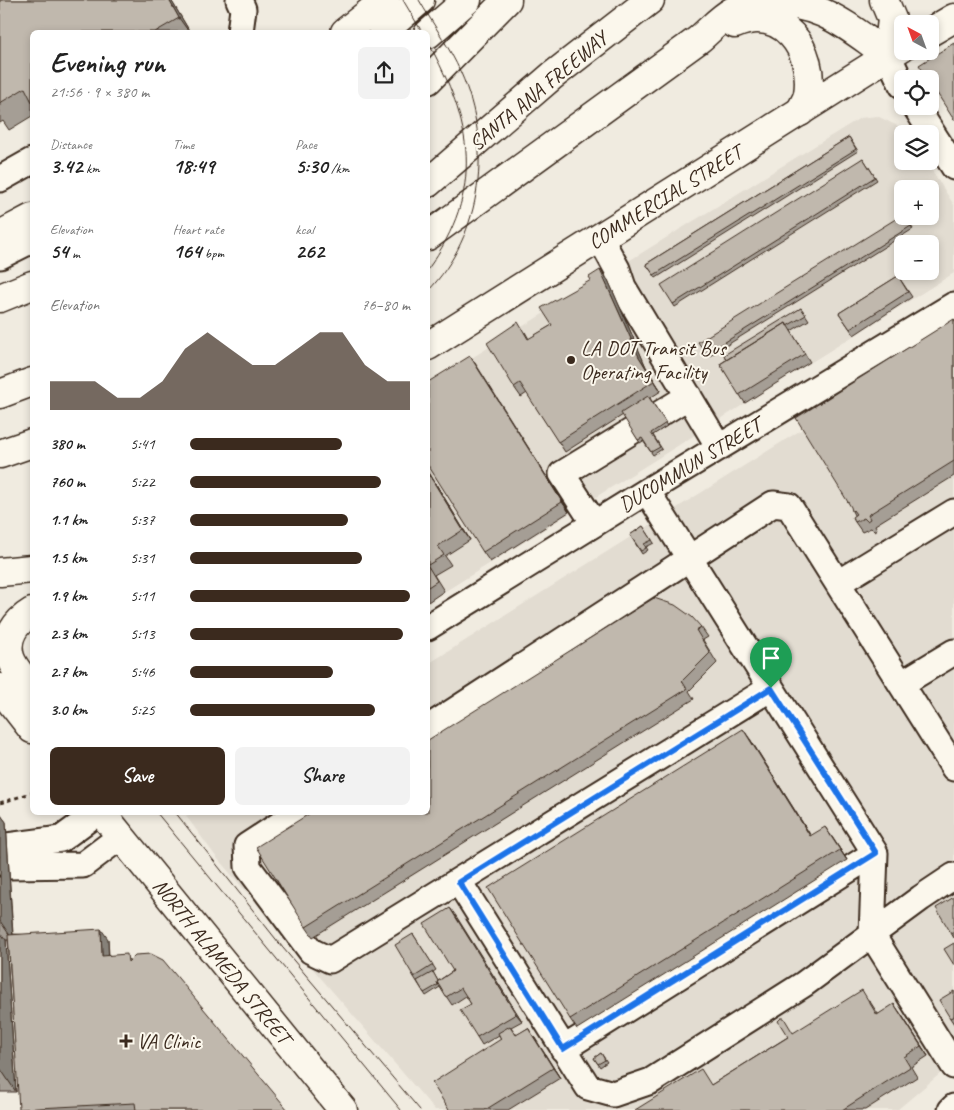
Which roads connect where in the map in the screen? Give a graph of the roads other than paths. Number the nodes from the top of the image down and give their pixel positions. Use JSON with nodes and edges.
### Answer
{"nodes":[{"id":1,"x":240,"y":0,"type":"edge"},
{"id":2,"x":386,"y":0,"type":"edge"},
{"id":3,"x":420,"y":0,"type":"edge"},
{"id":4,"x":467,"y":0,"type":"edge"},
{"id":5,"x":506,"y":0,"type":"edge"},
{"id":6,"x":650,"y":0,"type":"edge"},
{"id":7,"x":884,"y":0,"type":"edge"},
{"id":8,"x":954,"y":18,"type":"edge"},
{"id":9,"x":939,"y":27,"type":"edge"},
{"id":10,"x":241,"y":30,"type":"edge"},
{"id":11,"x":348,"y":30,"type":"edge"},
{"id":12,"x":385,"y":30,"type":"edge"},
{"id":13,"x":430,"y":32,"type":"edge"},
{"id":14,"x":698,"y":40,"type":"junction"},
{"id":15,"x":894,"y":40,"type":"edge"},
{"id":16,"x":894,"y":50,"type":"edge"},
{"id":17,"x":894,"y":52,"type":"edge"},
{"id":18,"x":430,"y":78,"type":"edge"},
{"id":19,"x":800,"y":112,"type":"junction"},
{"id":20,"x":921,"y":115,"type":"edge"},
{"id":21,"x":30,"y":162,"type":"edge"},
{"id":22,"x":954,"y":167,"type":"edge"},
{"id":23,"x":0,"y":179,"type":"edge"},
{"id":24,"x":430,"y":182,"type":"edge"},
{"id":25,"x":30,"y":219,"type":"edge"},
{"id":26,"x":0,"y":235,"type":"edge"},
{"id":27,"x":430,"y":235,"type":"edge"},
{"id":28,"x":600,"y":238,"type":"junction"},
{"id":29,"x":30,"y":241,"type":"edge"},
{"id":30,"x":0,"y":256,"type":"edge"},
{"id":31,"x":30,"y":286,"type":"edge"},
{"id":32,"x":0,"y":298,"type":"edge"},
{"id":33,"x":954,"y":305,"type":"edge"},
{"id":34,"x":430,"y":345,"type":"edge"},
{"id":35,"x":30,"y":383,"type":"edge"},
{"id":36,"x":0,"y":394,"type":"edge"},
{"id":37,"x":689,"y":396,"type":"junction"},
{"id":38,"x":19,"y":447,"type":"edge"},
{"id":39,"x":719,"y":447,"type":"junction"},
{"id":40,"x":0,"y":465,"type":"edge"},
{"id":41,"x":647,"y":491,"type":"junction"},
{"id":42,"x":954,"y":512,"type":"edge"},
{"id":43,"x":594,"y":523,"type":"junction"},
{"id":44,"x":690,"y":557,"type":"junction"},
{"id":45,"x":30,"y":568,"type":"edge"},
{"id":46,"x":0,"y":572,"type":"edge"},
{"id":47,"x":838,"y":583,"type":"junction"},
{"id":48,"x":30,"y":613,"type":"edge"},
{"id":49,"x":430,"y":626,"type":"edge"},
{"id":50,"x":954,"y":652,"type":"edge"},
{"id":51,"x":901,"y":684,"type":"junction"},
{"id":52,"x":30,"y":687,"type":"edge"},
{"id":53,"x":0,"y":688,"type":"edge"},
{"id":54,"x":771,"y":688,"type":"junction"},
{"id":55,"x":30,"y":726,"type":"edge"},
{"id":56,"x":430,"y":727,"type":"edge"},
{"id":57,"x":954,"y":768,"type":"edge"},
{"id":58,"x":95,"y":815,"type":"edge"},
{"id":59,"x":102,"y":815,"type":"edge"},
{"id":60,"x":294,"y":815,"type":"edge"},
{"id":61,"x":120,"y":837,"type":"junction"},
{"id":62,"x":876,"y":853,"type":"junction"},
{"id":63,"x":954,"y":876,"type":"edge"},
{"id":64,"x":459,"y":882,"type":"junction"},
{"id":65,"x":872,"y":936,"type":"junction"},
{"id":66,"x":563,"y":1049,"type":"junction"},
{"id":67,"x":954,"y":1066,"type":"edge"},
{"id":68,"x":954,"y":1108,"type":"edge"},
{"id":69,"x":343,"y":1110,"type":"edge"},
{"id":70,"x":951,"y":1110,"type":"edge"}],
"edges":[{"from":1,"to":10,"type":"street"},
{"from":2,"to":11,"type":"main road"},
{"from":3,"to":12,"type":"main road"},
{"from":4,"to":13,"type":"main road"},
{"from":5,"to":18,"type":"main road"},
{"from":6,"to":24,"type":"main road","name":"SANTA ANA FREEWAY"},
{"from":7,"to":15,"type":"main road"},
{"from":8,"to":9,"type":"main road"},
{"from":14,"to":16,"type":"main road"},
{"from":14,"to":19,"type":"main road"},
{"from":14,"to":27,"type":"main road"},
{"from":17,"to":19,"type":"main road","name":"COMMERCIAL STREET"},
{"from":19,"to":28,"type":"main road","name":"COMMERCIAL STREET"},
{"from":20,"to":22,"type":"street"},
{"from":21,"to":23,"type":"street"},
{"from":25,"to":26,"type":"main road"},
{"from":28,"to":34,"type":"main road","name":"COMMERCIAL STREET"},
{"from":28,"to":37,"type":"street"},
{"from":29,"to":30,"type":"street"},
{"from":31,"to":32,"type":"main road"},
{"from":33,"to":39,"type":"street","name":"DUCOMMUN STREET"},
{"from":35,"to":36,"type":"main road"},
{"from":37,"to":39,"type":"street"},
{"from":37,"to":43,"type":"street"},
{"from":38,"to":40,"type":"main road"},
{"from":39,"to":41,"type":"street","name":"DUCOMMUN STREET"},
{"from":41,"to":43,"type":"street","name":"DUCOMMUN STREET"},
{"from":41,"to":44,"type":"street"},
{"from":42,"to":47,"type":"street"},
{"from":43,"to":49,"type":"street","name":"DUCOMMUN STREET"},
{"from":44,"to":47,"type":"street"},
{"from":44,"to":54,"type":"street"},
{"from":44,"to":56,"type":"street"},
{"from":45,"to":46,"type":"main road"},
{"from":47,"to":51,"type":"street"},
{"from":48,"to":52,"type":"main road"},
{"from":50,"to":51,"type":"street"},
{"from":51,"to":57,"type":"street"},
{"from":53,"to":55,"type":"main road"},
{"from":54,"to":62,"type":"street"},
{"from":54,"to":64,"type":"street"},
{"from":58,"to":61,"type":"street"},
{"from":59,"to":61,"type":"main road","name":"NORTH ALAMEDA STREET"},
{"from":60,"to":64,"type":"street"},
{"from":61,"to":69,"type":"main road","name":"NORTH ALAMEDA STREET"},
{"from":62,"to":65,"type":"street"},
{"from":62,"to":66,"type":"street"},
{"from":63,"to":65,"type":"street"},
{"from":64,"to":66,"type":"street"},
{"from":65,"to":66,"type":"street"},
{"from":65,"to":67,"type":"street"},
{"from":68,"to":70,"type":"street"}]}
